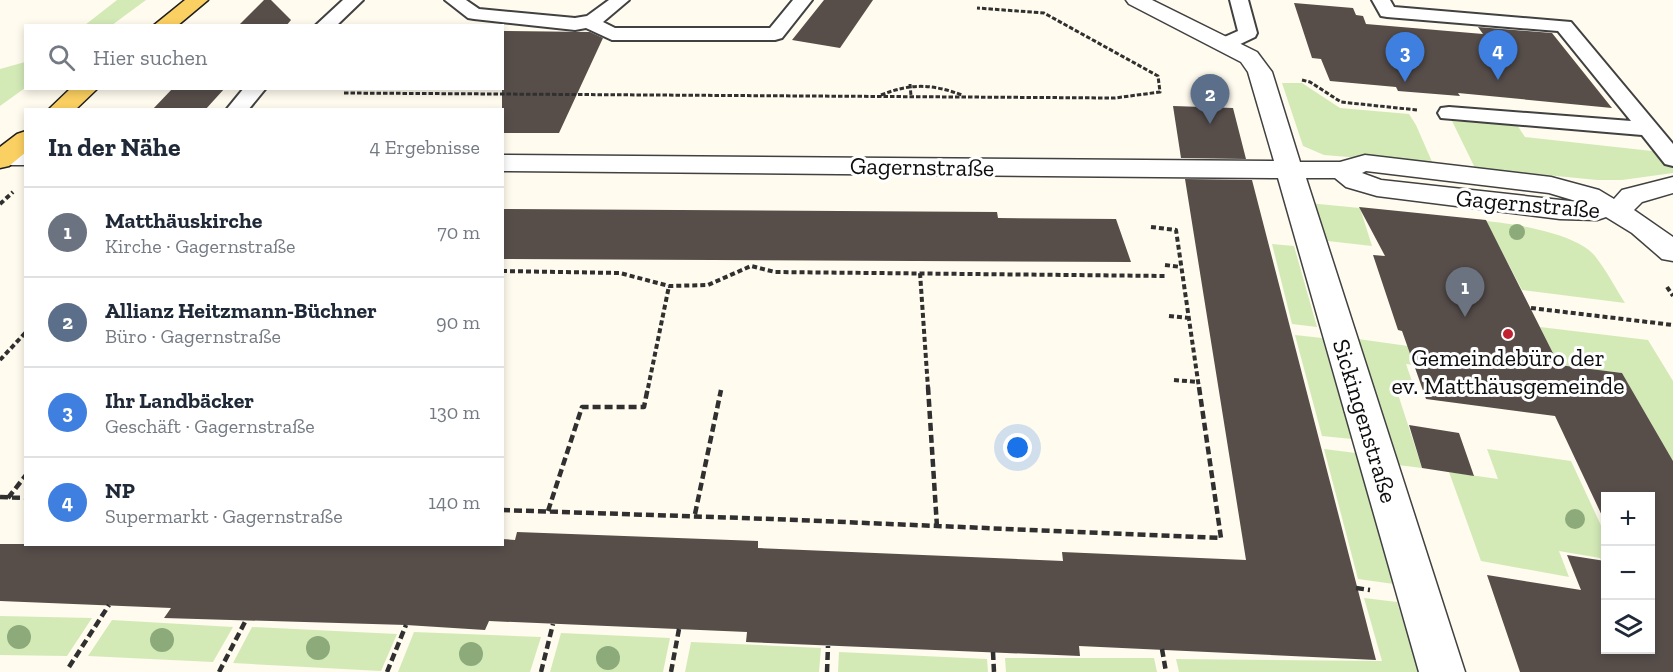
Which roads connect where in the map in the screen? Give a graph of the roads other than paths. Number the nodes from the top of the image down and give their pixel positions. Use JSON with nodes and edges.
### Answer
{"nodes":[{"id":1,"x":198,"y":0,"type":"edge"},
{"id":2,"x":354,"y":0,"type":"edge"},
{"id":3,"x":454,"y":0,"type":"edge"},
{"id":4,"x":620,"y":0,"type":"edge"},
{"id":5,"x":803,"y":0,"type":"edge"},
{"id":6,"x":1136,"y":0,"type":"edge"},
{"id":7,"x":1239,"y":0,"type":"edge"},
{"id":8,"x":1381,"y":0,"type":"edge"},
{"id":9,"x":468,"y":20,"type":"edge"},
{"id":10,"x":589,"y":22,"type":"junction"},
{"id":11,"x":166,"y":24,"type":"edge"},
{"id":12,"x":326,"y":24,"type":"edge"},
{"id":13,"x":1227,"y":43,"type":"junction"},
{"id":14,"x":84,"y":90,"type":"edge"},
{"id":15,"x":254,"y":90,"type":"edge"},
{"id":16,"x":62,"y":108,"type":"edge"},
{"id":17,"x":238,"y":108,"type":"edge"},
{"id":18,"x":1449,"y":113,"type":"road end"},
{"id":19,"x":1648,"y":129,"type":"junction"},
{"id":20,"x":24,"y":141,"type":"edge"},
{"id":21,"x":7,"y":158,"type":"edge"},
{"id":22,"x":1673,"y":159,"type":"edge"},
{"id":23,"x":504,"y":163,"type":"edge"},
{"id":24,"x":1289,"y":170,"type":"junction"},
{"id":25,"x":1673,"y":185,"type":"edge"},
{"id":26,"x":1617,"y":212,"type":"junction"},
{"id":27,"x":1673,"y":252,"type":"edge"},
{"id":28,"x":1442,"y":672,"type":"edge"}],
"edges":[{"from":1,"to":11,"type":"main road"},
{"from":2,"to":12,"type":"lane"},
{"from":3,"to":9,"type":"lane"},
{"from":4,"to":10,"type":"lane"},
{"from":5,"to":10,"type":"lane"},
{"from":6,"to":13,"type":"street"},
{"from":7,"to":13,"type":"lane"},
{"from":8,"to":19,"type":"lane"},
{"from":9,"to":10,"type":"lane"},
{"from":13,"to":24,"type":"street","name":"Sickingenstraße"},
{"from":14,"to":16,"type":"main road"},
{"from":15,"to":17,"type":"lane"},
{"from":18,"to":19,"type":"lane"},
{"from":19,"to":22,"type":"lane"},
{"from":20,"to":21,"type":"main road"},
{"from":23,"to":24,"type":"street","name":"Gagernstraße"},
{"from":24,"to":26,"type":"street","name":"Gagernstraße"},
{"from":24,"to":28,"type":"street","name":"Sickingenstraße"},
{"from":25,"to":26,"type":"street"},
{"from":26,"to":27,"type":"street"}]}
